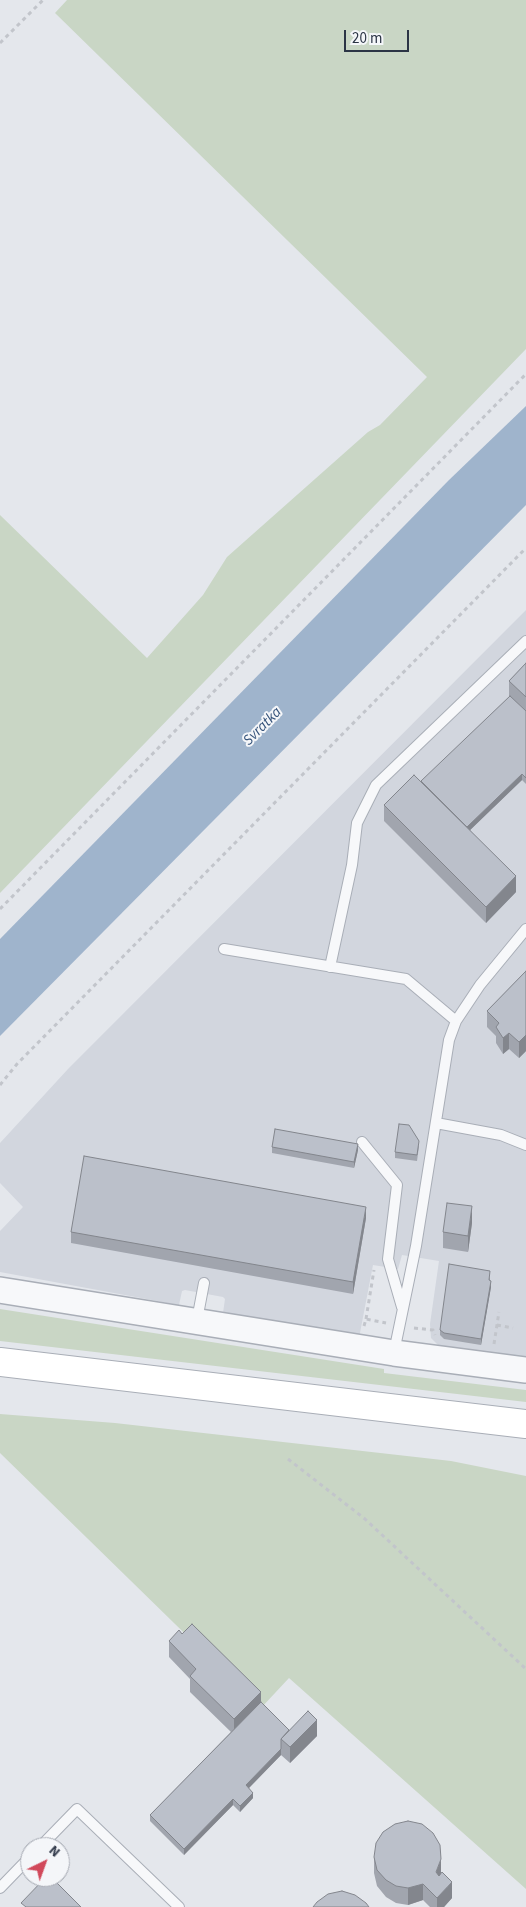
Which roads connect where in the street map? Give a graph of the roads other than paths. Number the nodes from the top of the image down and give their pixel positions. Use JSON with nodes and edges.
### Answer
{"nodes":[{"id":1,"x":526,"y":641,"type":"edge"},
{"id":2,"x":526,"y":929,"type":"edge"},
{"id":3,"x":224,"y":949,"type":"dead end"},
{"id":4,"x":330,"y":966,"type":"junction"},
{"id":5,"x":456,"y":1021,"type":"junction"},
{"id":6,"x":436,"y":1124,"type":"junction"},
{"id":7,"x":362,"y":1142,"type":"dead end"},
{"id":8,"x":526,"y":1146,"type":"edge"},
{"id":9,"x":204,"y":1282,"type":"dead end"},
{"id":10,"x":0,"y":1290,"type":"edge"},
{"id":11,"x":403,"y":1310,"type":"junction"},
{"id":12,"x":197,"y":1322,"type":"junction"},
{"id":13,"x":394,"y":1353,"type":"junction"},
{"id":14,"x":0,"y":1362,"type":"edge"},
{"id":15,"x":526,"y":1370,"type":"edge"},
{"id":16,"x":526,"y":1424,"type":"edge"},
{"id":17,"x":50,"y":1837,"type":"edge"},
{"id":18,"x":20,"y":1867,"type":"edge"},
{"id":19,"x":0,"y":1888,"type":"edge"},
{"id":20,"x":179,"y":1907,"type":"edge"}],
"edges":[{"from":1,"to":4,"type":"lane"},
{"from":2,"to":5,"type":"lane"},
{"from":3,"to":4,"type":"lane"},
{"from":4,"to":5,"type":"lane"},
{"from":5,"to":6,"type":"lane"},
{"from":6,"to":8,"type":"lane"},
{"from":6,"to":11,"type":"lane"},
{"from":7,"to":11,"type":"lane"},
{"from":9,"to":12,"type":"lane"},
{"from":10,"to":12,"type":"street"},
{"from":11,"to":13,"type":"lane"},
{"from":12,"to":13,"type":"street"},
{"from":13,"to":15,"type":"street"},
{"from":14,"to":16,"type":"main road"},
{"from":17,"to":20,"type":"lane"},
{"from":18,"to":19,"type":"lane"}]}
